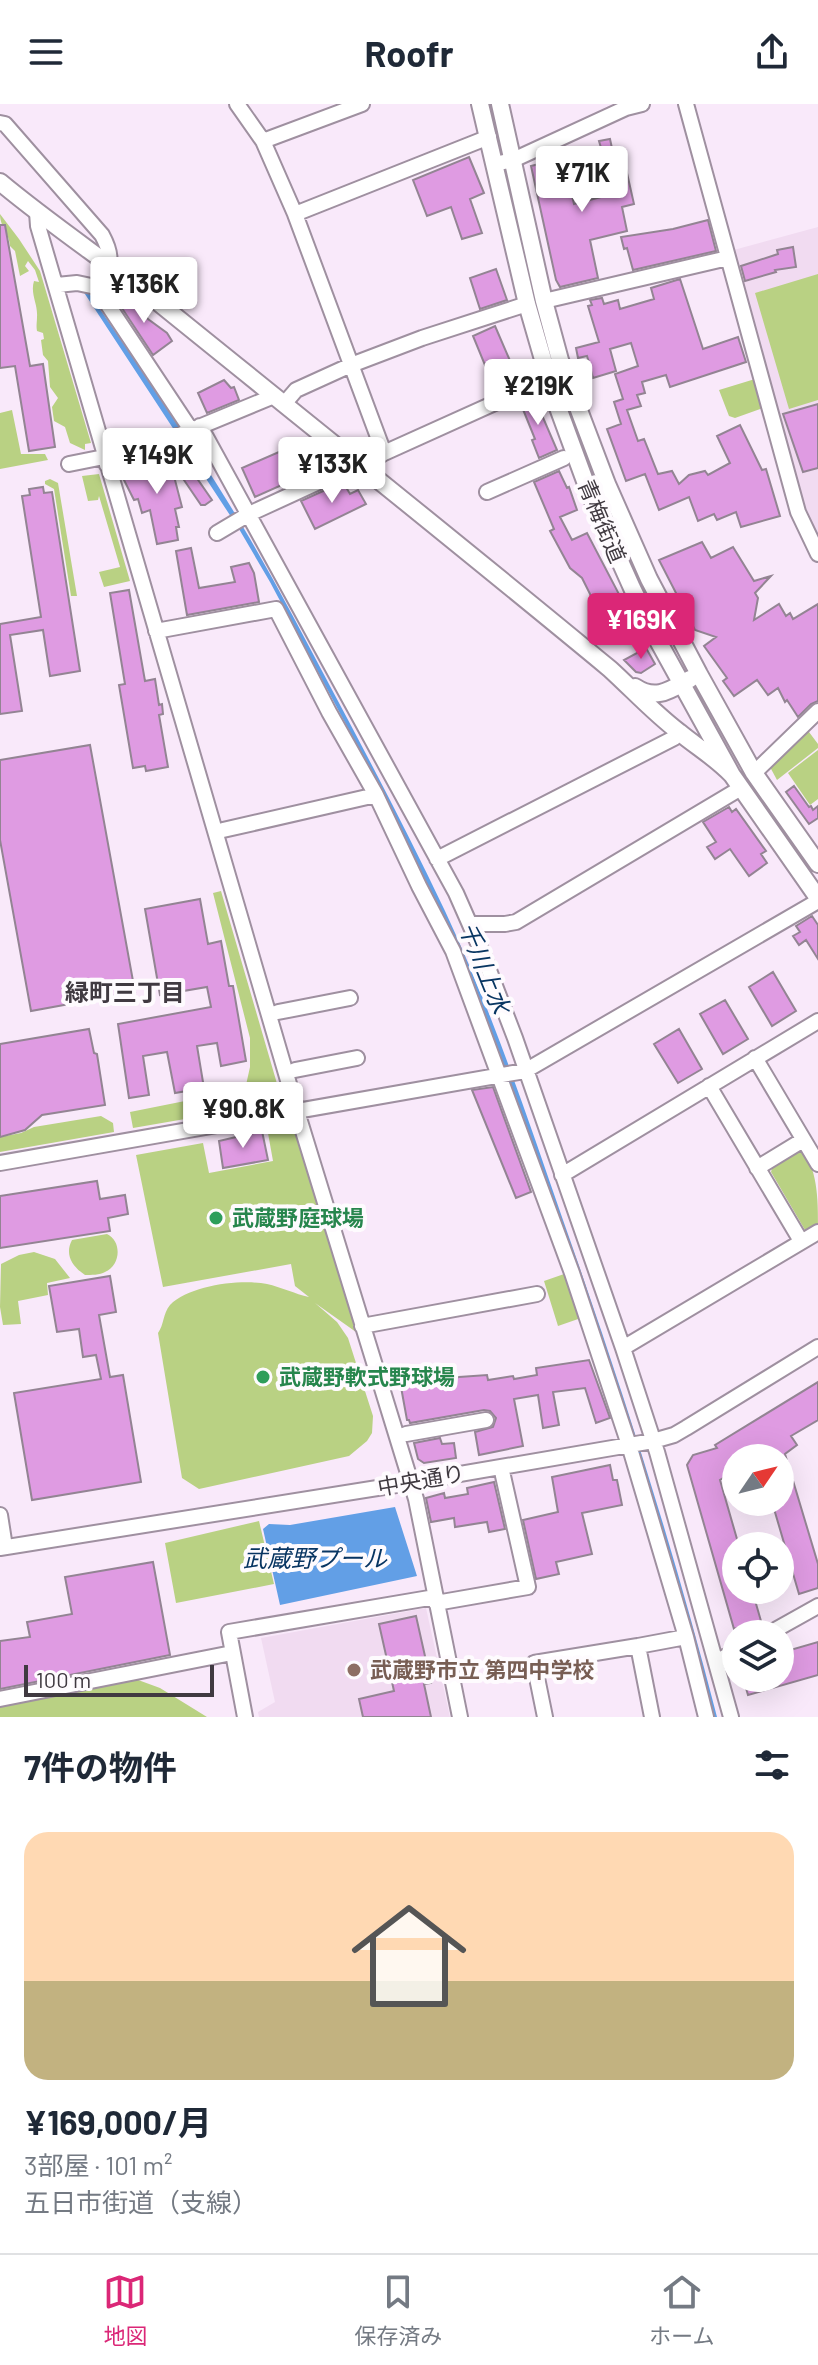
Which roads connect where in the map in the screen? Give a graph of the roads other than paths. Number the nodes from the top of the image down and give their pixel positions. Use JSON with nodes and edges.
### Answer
{"nodes":[{"id":1,"x":237,"y":104,"type":"edge"},
{"id":2,"x":362,"y":104,"type":"edge"},
{"id":3,"x":480,"y":104,"type":"edge"},
{"id":4,"x":500,"y":104,"type":"edge"},
{"id":5,"x":642,"y":104,"type":"edge"},
{"id":6,"x":686,"y":104,"type":"edge"},
{"id":7,"x":0,"y":123,"type":"edge"},
{"id":8,"x":489,"y":137,"type":"junction"},
{"id":9,"x":263,"y":141,"type":"junction"},
{"id":10,"x":513,"y":160,"type":"junction"},
{"id":11,"x":495,"y":164,"type":"junction"},
{"id":12,"x":0,"y":182,"type":"edge"},
{"id":13,"x":37,"y":212,"type":"junction"},
{"id":14,"x":295,"y":214,"type":"junction"},
{"id":15,"x":728,"y":258,"type":"junction"},
{"id":16,"x":110,"y":265,"type":"junction"},
{"id":17,"x":57,"y":285,"type":"junction"},
{"id":18,"x":96,"y":287,"type":"junction"},
{"id":19,"x":535,"y":303,"type":"junction"},
{"id":20,"x":351,"y":365,"type":"junction"},
{"id":21,"x":548,"y":379,"type":"junction"},
{"id":22,"x":279,"y":400,"type":"junction"},
{"id":23,"x":188,"y":431,"type":"junction"},
{"id":24,"x":384,"y":453,"type":"junction"},
{"id":25,"x":564,"y":458,"type":"dead end"},
{"id":26,"x":105,"y":461,"type":"junction"},
{"id":27,"x":69,"y":464,"type":"dead end"},
{"id":28,"x":360,"y":465,"type":"junction"},
{"id":29,"x":487,"y":492,"type":"dead end"},
{"id":30,"x":249,"y":514,"type":"junction"},
{"id":31,"x":217,"y":533,"type":"dead end"},
{"id":32,"x":818,"y":554,"type":"edge"},
{"id":33,"x":156,"y":631,"type":"junction"},
{"id":34,"x":614,"y":672,"type":"junction"},
{"id":35,"x":699,"y":674,"type":"junction"},
{"id":36,"x":681,"y":684,"type":"junction"},
{"id":37,"x":818,"y":711,"type":"edge"},
{"id":38,"x":807,"y":723,"type":"junction"},
{"id":39,"x":679,"y":733,"type":"junction"},
{"id":40,"x":818,"y":737,"type":"edge"},
{"id":41,"x":754,"y":773,"type":"junction"},
{"id":42,"x":737,"y":782,"type":"junction"},
{"id":43,"x":376,"y":795,"type":"junction"},
{"id":44,"x":223,"y":830,"type":"dead end"},
{"id":45,"x":437,"y":859,"type":"junction"},
{"id":46,"x":818,"y":864,"type":"edge"},
{"id":47,"x":818,"y":900,"type":"edge"},
{"id":48,"x":470,"y":924,"type":"junction"},
{"id":49,"x":350,"y":998,"type":"dead end"},
{"id":50,"x":278,"y":1012,"type":"dead end"},
{"id":51,"x":818,"y":1021,"type":"edge"},
{"id":52,"x":357,"y":1058,"type":"dead end"},
{"id":53,"x":755,"y":1058,"type":"junction"},
{"id":54,"x":295,"y":1070,"type":"dead end"},
{"id":55,"x":511,"y":1075,"type":"junction"},
{"id":56,"x":709,"y":1086,"type":"junction"},
{"id":57,"x":297,"y":1110,"type":"junction"},
{"id":58,"x":803,"y":1140,"type":"junction"},
{"id":59,"x":0,"y":1163,"type":"edge"},
{"id":60,"x":818,"y":1164,"type":"edge"},
{"id":61,"x":757,"y":1168,"type":"junction"},
{"id":62,"x":562,"y":1175,"type":"junction"},
{"id":63,"x":818,"y":1232,"type":"edge"},
{"id":64,"x":801,"y":1241,"type":"junction"},
{"id":65,"x":537,"y":1294,"type":"dead end"},
{"id":66,"x":362,"y":1326,"type":"junction"},
{"id":67,"x":818,"y":1347,"type":"edge"},
{"id":68,"x":623,"y":1348,"type":"junction"},
{"id":69,"x":486,"y":1420,"type":"dead end"},
{"id":70,"x":406,"y":1434,"type":"dead end"},
{"id":71,"x":650,"y":1441,"type":"junction"},
{"id":72,"x":631,"y":1445,"type":"junction"},
{"id":73,"x":501,"y":1467,"type":"junction"},
{"id":74,"x":410,"y":1482,"type":"junction"},
{"id":75,"x":0,"y":1515,"type":"edge"},
{"id":76,"x":3,"y":1548,"type":"edge"},
{"id":77,"x":436,"y":1600,"type":"junction"},
{"id":78,"x":818,"y":1606,"type":"edge"},
{"id":79,"x":793,"y":1620,"type":"edge"},
{"id":80,"x":686,"y":1637,"type":"junction"},
{"id":81,"x":638,"y":1646,"type":"junction"},
{"id":82,"x":232,"y":1653,"type":"junction"},
{"id":83,"x":722,"y":1659,"type":"edge"},
{"id":84,"x":716,"y":1662,"type":"junction"},
{"id":85,"x":0,"y":1699,"type":"edge"},
{"id":86,"x":245,"y":1717,"type":"edge"},
{"id":87,"x":460,"y":1717,"type":"edge"},
{"id":88,"x":545,"y":1717,"type":"edge"},
{"id":89,"x":652,"y":1717,"type":"edge"},
{"id":90,"x":706,"y":1717,"type":"edge"},
{"id":91,"x":731,"y":1717,"type":"edge"}],
"edges":[{"from":1,"to":9,"type":"street"},
{"from":2,"to":9,"type":"street"},
{"from":3,"to":8,"type":"main road","name":"青梅街道"},
{"from":4,"to":10,"type":"main road","name":"青梅街道"},
{"from":5,"to":10,"type":"street"},
{"from":6,"to":15,"type":"street"},
{"from":7,"to":16,"type":"street"},
{"from":8,"to":11,"type":"main road","name":"青梅街道"},
{"from":8,"to":14,"type":"street"},
{"from":9,"to":14,"type":"street"},
{"from":10,"to":11,"type":"street"},
{"from":10,"to":19,"type":"main road","name":"青梅街道"},
{"from":11,"to":19,"type":"main road","name":"青梅街道"},
{"from":12,"to":13,"type":"main road"},
{"from":13,"to":16,"type":"main road"},
{"from":13,"to":17,"type":"street"},
{"from":14,"to":20,"type":"street"},
{"from":15,"to":19,"type":"street"},
{"from":15,"to":32,"type":"street"},
{"from":16,"to":18,"type":"street"},
{"from":16,"to":22,"type":"main road"},
{"from":17,"to":18,"type":"street"},
{"from":17,"to":26,"type":"street"},
{"from":18,"to":23,"type":"street"},
{"from":19,"to":20,"type":"street"},
{"from":19,"to":21,"type":"main road","name":"青梅街道"},
{"from":19,"to":35,"type":"main road","name":"青梅街道"},
{"from":20,"to":22,"type":"street"},
{"from":20,"to":24,"type":"street"},
{"from":21,"to":24,"type":"street"},
{"from":21,"to":36,"type":"main road","name":"青梅街道"},
{"from":22,"to":23,"type":"street"},
{"from":22,"to":28,"type":"main road"},
{"from":23,"to":26,"type":"street"},
{"from":23,"to":30,"type":"street"},
{"from":24,"to":28,"type":"street"},
{"from":25,"to":29,"type":"street"},
{"from":26,"to":27,"type":"street"},
{"from":26,"to":33,"type":"street"},
{"from":28,"to":30,"type":"street"},
{"from":28,"to":34,"type":"main road"},
{"from":30,"to":31,"type":"street"},
{"from":30,"to":45,"type":"street"},
{"from":33,"to":43,"type":"street"},
{"from":33,"to":57,"type":"street"},
{"from":34,"to":36,"type":"main road"},
{"from":34,"to":39,"type":"main road"},
{"from":35,"to":36,"type":"main road"},
{"from":35,"to":41,"type":"main road","name":"青梅街道"},
{"from":36,"to":42,"type":"main road","name":"青梅街道"},
{"from":37,"to":38,"type":"street"},
{"from":38,"to":40,"type":"street"},
{"from":38,"to":41,"type":"street"},
{"from":39,"to":42,"type":"main road"},
{"from":39,"to":45,"type":"street"},
{"from":41,"to":46,"type":"main road","name":"青梅街道"},
{"from":42,"to":47,"type":"main road","name":"青梅街道"},
{"from":42,"to":48,"type":"street"},
{"from":43,"to":44,"type":"street"},
{"from":43,"to":55,"type":"street"},
{"from":45,"to":48,"type":"street"},
{"from":47,"to":55,"type":"street"},
{"from":48,"to":55,"type":"street"},
{"from":49,"to":50,"type":"street"},
{"from":51,"to":53,"type":"street"},
{"from":52,"to":54,"type":"street"},
{"from":53,"to":56,"type":"street"},
{"from":53,"to":58,"type":"street"},
{"from":55,"to":57,"type":"street"},
{"from":55,"to":62,"type":"street"},
{"from":55,"to":72,"type":"street"},
{"from":56,"to":61,"type":"street"},
{"from":56,"to":62,"type":"street"},
{"from":57,"to":59,"type":"street"},
{"from":57,"to":66,"type":"street"},
{"from":58,"to":60,"type":"street"},
{"from":58,"to":61,"type":"street"},
{"from":61,"to":64,"type":"street"},
{"from":62,"to":68,"type":"street"},
{"from":63,"to":64,"type":"street"},
{"from":64,"to":68,"type":"street"},
{"from":65,"to":66,"type":"street"},
{"from":66,"to":74,"type":"street"},
{"from":67,"to":71,"type":"street","name":"中央通り"},
{"from":68,"to":71,"type":"street"},
{"from":69,"to":70,"type":"street"},
{"from":71,"to":72,"type":"street","name":"中央通り"},
{"from":71,"to":84,"type":"street"},
{"from":72,"to":73,"type":"street","name":"中央通り"},
{"from":72,"to":80,"type":"street"},
{"from":73,"to":74,"type":"street","name":"中央通り"},
{"from":73,"to":77,"type":"street"},
{"from":74,"to":76,"type":"street","name":"中央通り"},
{"from":74,"to":77,"type":"street"},
{"from":75,"to":76,"type":"street"},
{"from":77,"to":82,"type":"street"},
{"from":77,"to":87,"type":"street"},
{"from":78,"to":79,"type":"street"},
{"from":80,"to":81,"type":"street"},
{"from":80,"to":90,"type":"street"},
{"from":81,"to":88,"type":"street"},
{"from":81,"to":89,"type":"street"},
{"from":82,"to":85,"type":"street"},
{"from":82,"to":86,"type":"street"},
{"from":83,"to":84,"type":"street"},
{"from":84,"to":91,"type":"street"}]}
